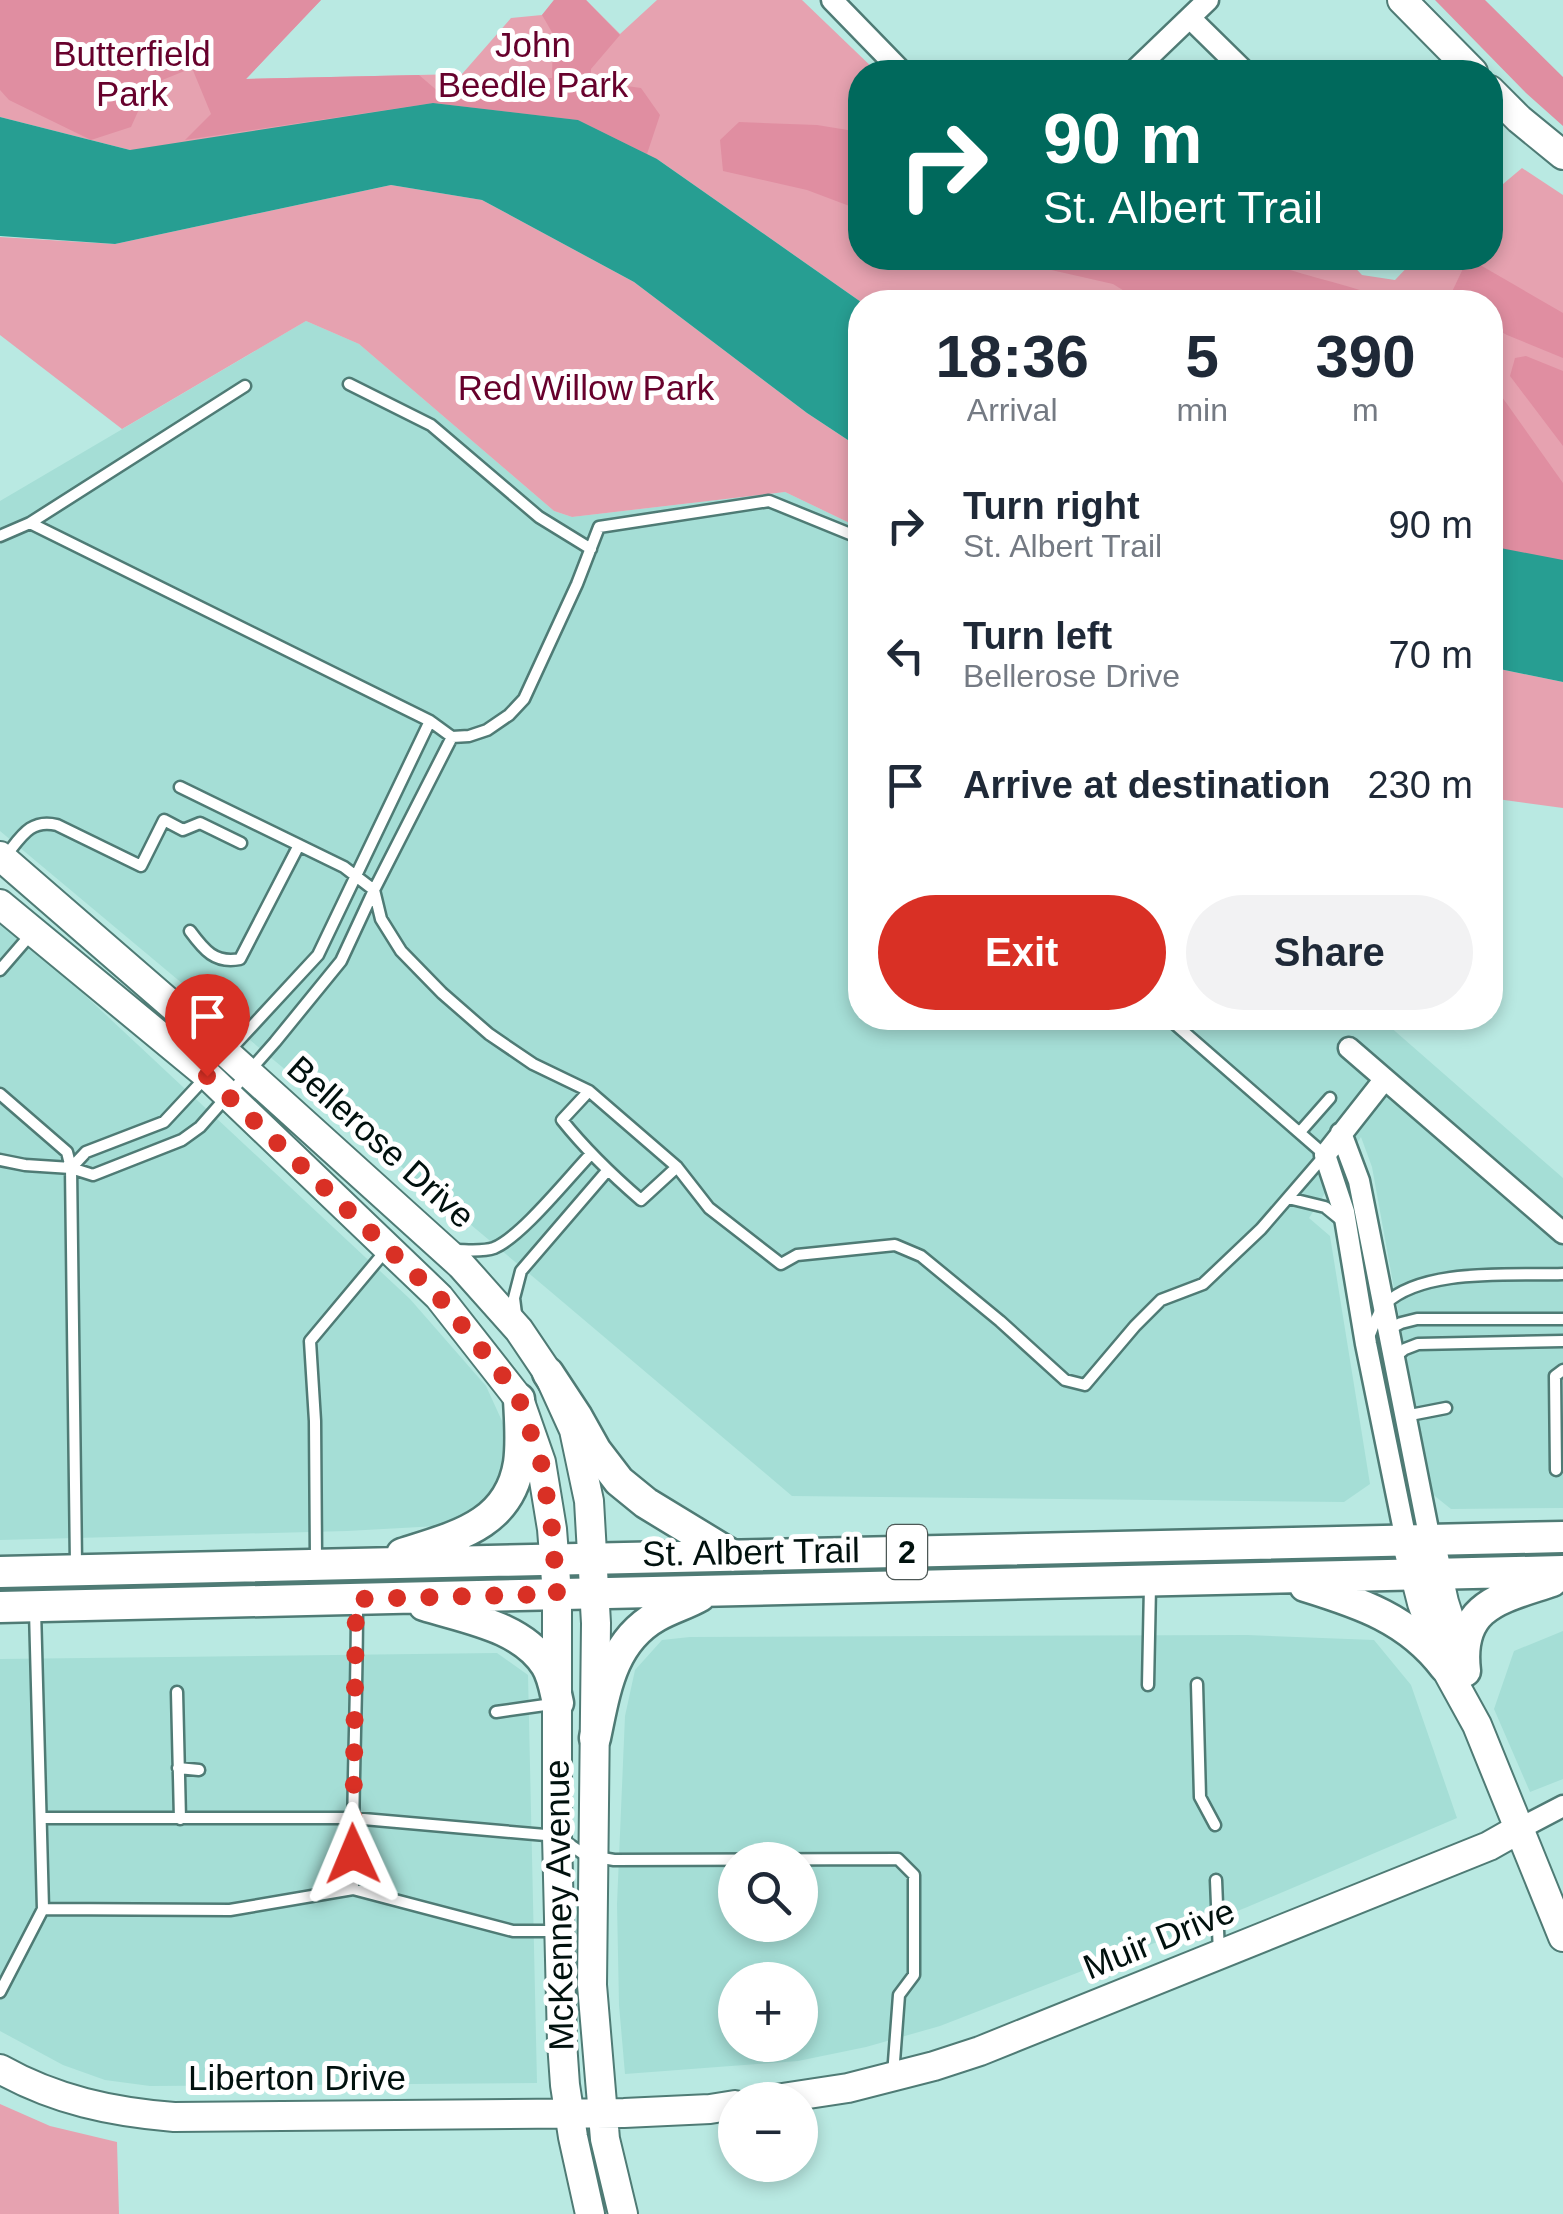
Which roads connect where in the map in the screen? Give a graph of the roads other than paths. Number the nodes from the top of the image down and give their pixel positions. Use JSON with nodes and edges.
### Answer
{"nodes":[{"id":1,"x":832,"y":0,"type":"edge"},
{"id":2,"x":865,"y":0,"type":"edge"},
{"id":3,"x":1208,"y":0,"type":"edge"},
{"id":4,"x":1402,"y":0,"type":"edge"},
{"id":5,"x":849,"y":16,"type":"junction"},
{"id":6,"x":1190,"y":18,"type":"junction"},
{"id":7,"x":891,"y":60,"type":"edge"},
{"id":8,"x":1146,"y":60,"type":"edge"},
{"id":9,"x":1234,"y":60,"type":"edge"},
{"id":10,"x":1461,"y":60,"type":"edge"},
{"id":11,"x":1503,"y":103,"type":"edge"},
{"id":12,"x":1563,"y":155,"type":"edge"},
{"id":13,"x":349,"y":384,"type":"dead end"},
{"id":14,"x":245,"y":386,"type":"dead end"},
{"id":15,"x":30,"y":522,"type":"junction"},
{"id":16,"x":848,"y":533,"type":"edge"},
{"id":17,"x":0,"y":536,"type":"edge"},
{"id":18,"x":591,"y":549,"type":"junction"},
{"id":19,"x":430,"y":721,"type":"junction"},
{"id":20,"x":452,"y":736,"type":"junction"},
{"id":21,"x":180,"y":787,"type":"dead end"},
{"id":22,"x":241,"y":843,"type":"dead end"},
{"id":23,"x":299,"y":845,"type":"junction"},
{"id":24,"x":2,"y":858,"type":"edge"},
{"id":25,"x":354,"y":876,"type":"junction"},
{"id":26,"x":374,"y":890,"type":"junction"},
{"id":27,"x":0,"y":904,"type":"edge"},
{"id":28,"x":34,"y":930,"type":"junction"},
{"id":29,"x":190,"y":931,"type":"dead end"},
{"id":30,"x":0,"y":970,"type":"edge"},
{"id":31,"x":1182,"y":1030,"type":"edge"},
{"id":32,"x":1349,"y":1048,"type":"dead end"},
{"id":33,"x":227,"y":1054,"type":"junction"},
{"id":34,"x":249,"y":1073,"type":"junction"},
{"id":35,"x":207,"y":1076,"type":"junction"},
{"id":36,"x":1384,"y":1080,"type":"junction"},
{"id":37,"x":589,"y":1090,"type":"junction"},
{"id":38,"x":0,"y":1094,"type":"edge"},
{"id":39,"x":228,"y":1096,"type":"junction"},
{"id":40,"x":1330,"y":1098,"type":"dead end"},
{"id":41,"x":1300,"y":1132,"type":"junction"},
{"id":42,"x":1341,"y":1133,"type":"junction"},
{"id":43,"x":590,"y":1154,"type":"junction"},
{"id":44,"x":1326,"y":1155,"type":"junction"},
{"id":45,"x":0,"y":1160,"type":"edge"},
{"id":46,"x":677,"y":1167,"type":"junction"},
{"id":47,"x":71,"y":1168,"type":"junction"},
{"id":48,"x":607,"y":1171,"type":"junction"},
{"id":49,"x":1288,"y":1198,"type":"junction"},
{"id":50,"x":1347,"y":1225,"type":"junction"},
{"id":51,"x":1563,"y":1233,"type":"edge"},
{"id":52,"x":388,"y":1248,"type":"junction"},
{"id":53,"x":444,"y":1250,"type":"junction"},
{"id":54,"x":1563,"y":1274,"type":"edge"},
{"id":55,"x":1383,"y":1306,"type":"junction"},
{"id":56,"x":1563,"y":1319,"type":"edge"},
{"id":57,"x":1388,"y":1329,"type":"junction"},
{"id":58,"x":519,"y":1330,"type":"junction"},
{"id":59,"x":1563,"y":1341,"type":"edge"},
{"id":60,"x":1366,"y":1344,"type":"junction"},
{"id":61,"x":1394,"y":1359,"type":"junction"},
{"id":62,"x":1563,"y":1370,"type":"edge"},
{"id":63,"x":548,"y":1372,"type":"junction"},
{"id":64,"x":519,"y":1399,"type":"junction"},
{"id":65,"x":1446,"y":1408,"type":"dead end"},
{"id":66,"x":1404,"y":1416,"type":"junction"},
{"id":67,"x":1556,"y":1470,"type":"dead end"},
{"id":68,"x":1563,"y":1537,"type":"edge"},
{"id":69,"x":1418,"y":1540,"type":"junction"},
{"id":70,"x":733,"y":1556,"type":"junction"},
{"id":71,"x":592,"y":1559,"type":"junction"},
{"id":72,"x":554,"y":1560,"type":"junction"},
{"id":73,"x":369,"y":1564,"type":"junction"},
{"id":74,"x":316,"y":1565,"type":"junction"},
{"id":75,"x":76,"y":1570,"type":"junction"},
{"id":76,"x":0,"y":1572,"type":"edge"},
{"id":77,"x":1425,"y":1574,"type":"junction"},
{"id":78,"x":1563,"y":1574,"type":"edge"},
{"id":79,"x":1278,"y":1577,"type":"junction"},
{"id":80,"x":1150,"y":1580,"type":"junction"},
{"id":81,"x":711,"y":1590,"type":"junction"},
{"id":82,"x":595,"y":1593,"type":"junction"},
{"id":83,"x":557,"y":1594,"type":"junction"},
{"id":84,"x":402,"y":1598,"type":"junction"},
{"id":85,"x":356,"y":1599,"type":"junction"},
{"id":86,"x":35,"y":1606,"type":"junction"},
{"id":87,"x":0,"y":1607,"type":"edge"},
{"id":88,"x":1455,"y":1669,"type":"junction"},
{"id":89,"x":1197,"y":1684,"type":"dead end"},
{"id":90,"x":1148,"y":1686,"type":"dead end"},
{"id":91,"x":177,"y":1692,"type":"dead end"},
{"id":92,"x":558,"y":1703,"type":"junction"},
{"id":93,"x":496,"y":1712,"type":"dead end"},
{"id":94,"x":594,"y":1738,"type":"junction"},
{"id":95,"x":178,"y":1768,"type":"junction"},
{"id":96,"x":199,"y":1770,"type":"dead end"},
{"id":97,"x":1563,"y":1806,"type":"edge"},
{"id":98,"x":41,"y":1818,"type":"junction"},
{"id":99,"x":352,"y":1818,"type":"junction"},
{"id":100,"x":180,"y":1819,"type":"junction"},
{"id":101,"x":1215,"y":1825,"type":"dead end"},
{"id":102,"x":1520,"y":1829,"type":"junction"},
{"id":103,"x":558,"y":1836,"type":"junction"},
{"id":104,"x":594,"y":1858,"type":"junction"},
{"id":105,"x":1216,"y":1880,"type":"dead end"},
{"id":106,"x":353,"y":1890,"type":"junction"},
{"id":107,"x":43,"y":1909,"type":"junction"},
{"id":108,"x":560,"y":1930,"type":"junction"},
{"id":109,"x":1563,"y":1938,"type":"edge"},
{"id":110,"x":1219,"y":1955,"type":"junction"},
{"id":111,"x":0,"y":1992,"type":"edge"},
{"id":112,"x":0,"y":2068,"type":"edge"},
{"id":113,"x":894,"y":2076,"type":"junction"},
{"id":114,"x":818,"y":2093,"type":"edge"},
{"id":115,"x":718,"y":2107,"type":"edge"},
{"id":116,"x":602,"y":2113,"type":"junction"},
{"id":117,"x":570,"y":2114,"type":"junction"},
{"id":118,"x":590,"y":2214,"type":"edge"},
{"id":119,"x":623,"y":2214,"type":"edge"}],
"edges":[{"from":1,"to":5,"type":"street"},
{"from":2,"to":5,"type":"street"},
{"from":3,"to":6,"type":"street"},
{"from":4,"to":10,"type":"main road"},
{"from":5,"to":7,"type":"street"},
{"from":6,"to":8,"type":"street"},
{"from":6,"to":9,"type":"street"},
{"from":11,"to":12,"type":"main road"},
{"from":13,"to":18,"type":"lane"},
{"from":14,"to":15,"type":"lane"},
{"from":15,"to":17,"type":"lane"},
{"from":15,"to":19,"type":"lane"},
{"from":16,"to":18,"type":"lane"},
{"from":18,"to":20,"type":"lane"},
{"from":19,"to":20,"type":"lane"},
{"from":19,"to":25,"type":"lane"},
{"from":20,"to":26,"type":"lane"},
{"from":21,"to":23,"type":"lane"},
{"from":22,"to":24,"type":"lane"},
{"from":23,"to":25,"type":"lane"},
{"from":23,"to":29,"type":"lane"},
{"from":24,"to":33,"type":"main road","name":"Bellerose Drive"},
{"from":25,"to":26,"type":"lane"},
{"from":25,"to":33,"type":"lane"},
{"from":26,"to":34,"type":"lane"},
{"from":26,"to":37,"type":"lane"},
{"from":27,"to":28,"type":"main road","name":"Bellerose Drive"},
{"from":28,"to":30,"type":"lane"},
{"from":28,"to":35,"type":"main road","name":"Bellerose Drive"},
{"from":31,"to":41,"type":"lane"},
{"from":32,"to":36,"type":"street"},
{"from":33,"to":34,"type":"main road","name":"Bellerose Drive"},
{"from":33,"to":35,"type":"lane"},
{"from":34,"to":39,"type":"lane"},
{"from":34,"to":53,"type":"main road","name":"Bellerose Drive"},
{"from":35,"to":39,"type":"main road","name":"Bellerose Drive"},
{"from":35,"to":47,"type":"lane"},
{"from":36,"to":42,"type":"street"},
{"from":36,"to":51,"type":"street"},
{"from":37,"to":43,"type":"lane"},
{"from":37,"to":46,"type":"lane"},
{"from":38,"to":47,"type":"lane"},
{"from":39,"to":47,"type":"lane"},
{"from":39,"to":52,"type":"main road","name":"Bellerose Drive"},
{"from":40,"to":41,"type":"lane"},
{"from":41,"to":44,"type":"lane"},
{"from":42,"to":44,"type":"street"},
{"from":42,"to":55,"type":"street"},
{"from":43,"to":48,"type":"lane"},
{"from":43,"to":53,"type":"lane"},
{"from":44,"to":49,"type":"lane"},
{"from":44,"to":50,"type":"street"},
{"from":45,"to":47,"type":"lane"},
{"from":46,"to":48,"type":"lane"},
{"from":46,"to":49,"type":"lane"},
{"from":47,"to":75,"type":"lane"},
{"from":48,"to":58,"type":"lane"},
{"from":49,"to":50,"type":"lane"},
{"from":50,"to":60,"type":"street"},
{"from":52,"to":64,"type":"main road","name":"Bellerose Drive"},
{"from":52,"to":74,"type":"lane"},
{"from":53,"to":58,"type":"main road","name":"Bellerose Drive"},
{"from":54,"to":55,"type":"lane"},
{"from":55,"to":57,"type":"street"},
{"from":55,"to":60,"type":"lane"},
{"from":56,"to":57,"type":"lane"},
{"from":57,"to":60,"type":"street"},
{"from":57,"to":61,"type":"street"},
{"from":58,"to":63,"type":"main road","name":"Bellerose Drive"},
{"from":59,"to":61,"type":"lane"},
{"from":60,"to":69,"type":"street"},
{"from":61,"to":66,"type":"street"},
{"from":62,"to":67,"type":"lane"},
{"from":63,"to":70,"type":"main road"},
{"from":63,"to":71,"type":"main road","name":"Bellerose Drive"},
{"from":64,"to":72,"type":"main road","name":"Bellerose Drive"},
{"from":64,"to":73,"type":"main road"},
{"from":65,"to":66,"type":"lane"},
{"from":66,"to":69,"type":"street"},
{"from":68,"to":69,"type":"main road","name":"St. Albert Trail","number":"2"},
{"from":69,"to":70,"type":"main road","name":"St. Albert Trail","number":"2"},
{"from":69,"to":77,"type":"main road"},
{"from":70,"to":71,"type":"main road","name":"St. Albert Trail","number":"2"},
{"from":71,"to":72,"type":"main road","name":"St. Albert Trail","number":"2"},
{"from":71,"to":82,"type":"main road","name":"McKenney Avenue"},
{"from":72,"to":73,"type":"main road","name":"St. Albert Trail","number":"2"},
{"from":72,"to":83,"type":"main road","name":"Bellerose Drive"},
{"from":73,"to":74,"type":"main road","name":"St. Albert Trail","number":"2"},
{"from":74,"to":75,"type":"main road","name":"St. Albert Trail","number":"2"},
{"from":75,"to":76,"type":"main road","name":"St. Albert Trail","number":"2"},
{"from":77,"to":78,"type":"main road","name":"St. Albert Trail","number":"2"},
{"from":77,"to":79,"type":"main road","name":"St. Albert Trail","number":"2"},
{"from":77,"to":88,"type":"main road"},
{"from":78,"to":88,"type":"main road"},
{"from":79,"to":80,"type":"main road","name":"St. Albert Trail","number":"2"},
{"from":79,"to":88,"type":"main road"},
{"from":80,"to":81,"type":"main road","name":"St. Albert Trail","number":"2"},
{"from":80,"to":90,"type":"lane"},
{"from":81,"to":82,"type":"main road","name":"St. Albert Trail","number":"2"},
{"from":81,"to":94,"type":"main road"},
{"from":82,"to":83,"type":"main road","name":"St. Albert Trail","number":"2"},
{"from":82,"to":94,"type":"main road","name":"McKenney Avenue"},
{"from":83,"to":84,"type":"main road","name":"St. Albert Trail","number":"2"},
{"from":83,"to":92,"type":"main road","name":"McKenney Avenue"},
{"from":84,"to":85,"type":"main road","name":"St. Albert Trail","number":"2"},
{"from":84,"to":92,"type":"main road"},
{"from":85,"to":86,"type":"main road","name":"St. Albert Trail","number":"2"},
{"from":85,"to":99,"type":"lane"},
{"from":86,"to":87,"type":"main road","name":"St. Albert Trail","number":"2"},
{"from":86,"to":98,"type":"lane"},
{"from":88,"to":102,"type":"main road"},
{"from":89,"to":101,"type":"lane"},
{"from":91,"to":95,"type":"lane"},
{"from":92,"to":93,"type":"lane"},
{"from":92,"to":103,"type":"main road","name":"McKenney Avenue"},
{"from":94,"to":104,"type":"main road","name":"McKenney Avenue"},
{"from":95,"to":96,"type":"lane"},
{"from":95,"to":100,"type":"lane"},
{"from":97,"to":102,"type":"street","name":"Muir Drive"},
{"from":98,"to":100,"type":"lane"},
{"from":98,"to":107,"type":"lane"},
{"from":99,"to":100,"type":"lane"},
{"from":99,"to":103,"type":"lane"},
{"from":99,"to":106,"type":"lane"},
{"from":102,"to":109,"type":"main road"},
{"from":102,"to":110,"type":"main road","name":"Muir Drive"},
{"from":103,"to":104,"type":"lane"},
{"from":103,"to":108,"type":"main road","name":"McKenney Avenue"},
{"from":104,"to":113,"type":"lane"},
{"from":104,"to":116,"type":"main road","name":"McKenney Avenue"},
{"from":105,"to":110,"type":"lane"},
{"from":106,"to":107,"type":"lane"},
{"from":106,"to":108,"type":"lane"},
{"from":107,"to":111,"type":"lane"},
{"from":108,"to":117,"type":"main road","name":"McKenney Avenue"},
{"from":110,"to":113,"type":"main road","name":"Muir Drive"},
{"from":112,"to":117,"type":"main road","name":"Liberton Drive"},
{"from":113,"to":114,"type":"main road","name":"Muir Drive"},
{"from":115,"to":116,"type":"main road"},
{"from":116,"to":117,"type":"main road","name":"Liberton Drive"},
{"from":116,"to":119,"type":"main road","name":"McKenney Avenue"},
{"from":117,"to":118,"type":"main road","name":"McKenney Avenue"}]}
